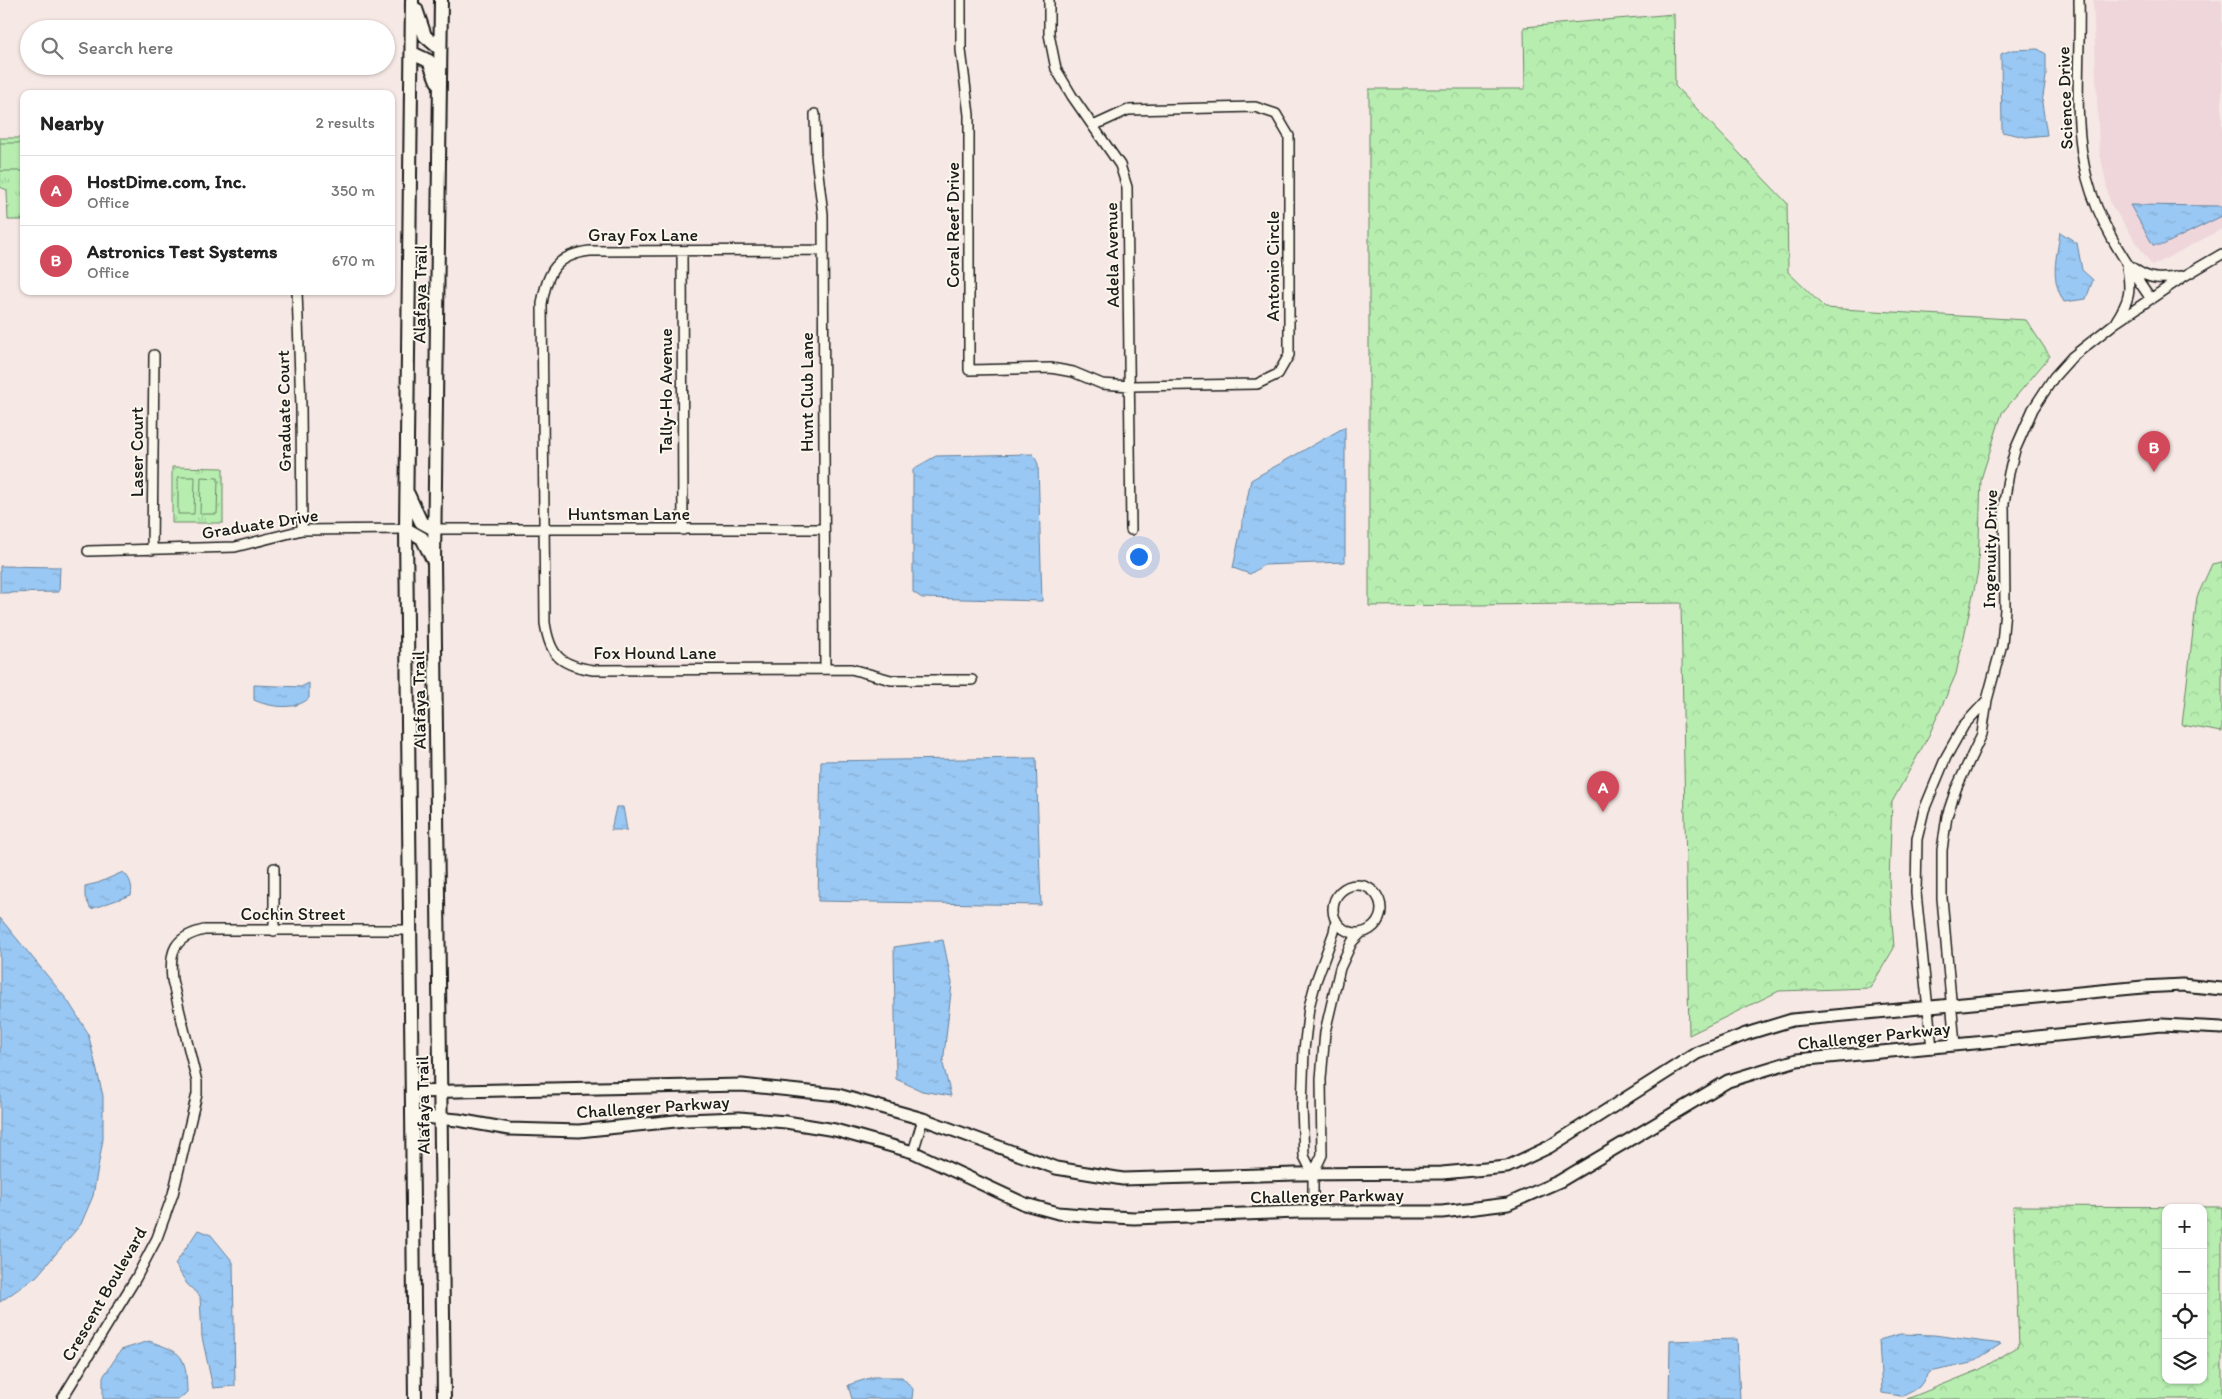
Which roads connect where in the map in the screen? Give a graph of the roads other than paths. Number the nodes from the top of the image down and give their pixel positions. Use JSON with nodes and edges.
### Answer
{"nodes":[{"id":1,"x":412,"y":0,"type":"edge"},
{"id":2,"x":441,"y":0,"type":"edge"},
{"id":3,"x":961,"y":0,"type":"edge"},
{"id":4,"x":1049,"y":0,"type":"edge"},
{"id":5,"x":2079,"y":0,"type":"edge"},
{"id":6,"x":440,"y":49,"type":"junction"},
{"id":7,"x":412,"y":53,"type":"junction"},
{"id":8,"x":440,"y":88,"type":"junction"},
{"id":9,"x":815,"y":114,"type":"dead end"},
{"id":10,"x":1093,"y":126,"type":"junction"},
{"id":11,"x":822,"y":250,"type":"junction"},
{"id":12,"x":682,"y":252,"type":"junction"},
{"id":13,"x":2222,"y":254,"type":"edge"},
{"id":14,"x":2126,"y":263,"type":"junction"},
{"id":15,"x":2186,"y":275,"type":"junction"},
{"id":16,"x":297,"y":295,"type":"edge"},
{"id":17,"x":2151,"y":299,"type":"junction"},
{"id":18,"x":2115,"y":323,"type":"junction"},
{"id":19,"x":154,"y":355,"type":"dead end"},
{"id":20,"x":1051,"y":368,"type":"joint"},
{"id":21,"x":1130,"y":386,"type":"junction"},
{"id":22,"x":407,"y":492,"type":"junction"},
{"id":23,"x":406,"y":529,"type":"junction"},
{"id":24,"x":434,"y":529,"type":"junction"},
{"id":25,"x":823,"y":529,"type":"junction"},
{"id":26,"x":302,"y":530,"type":"junction"},
{"id":27,"x":543,"y":530,"type":"junction"},
{"id":28,"x":683,"y":530,"type":"junction"},
{"id":29,"x":1131,"y":530,"type":"dead end"},
{"id":30,"x":152,"y":550,"type":"junction"},
{"id":31,"x":88,"y":552,"type":"dead end"},
{"id":32,"x":434,"y":562,"type":"junction"},
{"id":33,"x":825,"y":669,"type":"junction"},
{"id":34,"x":972,"y":680,"type":"dead end"},
{"id":35,"x":1987,"y":700,"type":"junction"},
{"id":36,"x":274,"y":868,"type":"dead end"},
{"id":37,"x":1336,"y":920,"type":"junction"},
{"id":38,"x":410,"y":930,"type":"junction"},
{"id":39,"x":274,"y":931,"type":"junction"},
{"id":40,"x":1361,"y":933,"type":"junction"},
{"id":41,"x":179,"y":941,"type":"joint"},
{"id":42,"x":2222,"y":988,"type":"edge"},
{"id":43,"x":1952,"y":1006,"type":"junction"},
{"id":44,"x":1927,"y":1008,"type":"junction"},
{"id":45,"x":2222,"y":1028,"type":"edge"},
{"id":46,"x":1955,"y":1045,"type":"junction"},
{"id":47,"x":1932,"y":1048,"type":"junction"},
{"id":48,"x":440,"y":1091,"type":"junction"},
{"id":49,"x":412,"y":1092,"type":"junction"},
{"id":50,"x":412,"y":1116,"type":"junction"},
{"id":51,"x":441,"y":1119,"type":"junction"},
{"id":52,"x":923,"y":1119,"type":"junction"},
{"id":53,"x":913,"y":1152,"type":"junction"},
{"id":54,"x":1313,"y":1174,"type":"junction"},
{"id":55,"x":1313,"y":1212,"type":"junction"},
{"id":56,"x":62,"y":1399,"type":"edge"},
{"id":57,"x":415,"y":1399,"type":"edge"},
{"id":58,"x":444,"y":1399,"type":"edge"}],
"edges":[{"from":1,"to":6,"type":"main road"},
{"from":1,"to":7,"type":"main road","name":"Alafaya Trail"},
{"from":2,"to":6,"type":"main road","name":"Alafaya Trail"},
{"from":3,"to":20,"type":"street","name":"Coral Reef Drive"},
{"from":4,"to":10,"type":"street","name":"Adela Avenue"},
{"from":5,"to":14,"type":"street","name":"Science Drive"},
{"from":6,"to":8,"type":"main road","name":"Alafaya Trail"},
{"from":7,"to":8,"type":"main road"},
{"from":7,"to":22,"type":"main road","name":"Alafaya Trail"},
{"from":8,"to":24,"type":"main road","name":"Alafaya Trail"},
{"from":9,"to":11,"type":"street","name":"Hunt Club Lane"},
{"from":10,"to":21,"type":"street","name":"Adela Avenue"},
{"from":10,"to":21,"type":"street","name":"Antonio Circle"},
{"from":11,"to":12,"type":"street","name":"Gray Fox Lane"},
{"from":11,"to":25,"type":"street","name":"Hunt Club Lane"},
{"from":12,"to":27,"type":"street","name":"Gray Fox Lane"},
{"from":12,"to":28,"type":"street","name":"Tally-Ho Avenue"},
{"from":13,"to":15,"type":"street","name":"Ingenuity Drive"},
{"from":14,"to":15,"type":"street"},
{"from":14,"to":17,"type":"street","name":"Science Drive"},
{"from":14,"to":18,"type":"street"},
{"from":15,"to":17,"type":"street","name":"Ingenuity Drive"},
{"from":16,"to":26,"type":"street","name":"Graduate Court"},
{"from":17,"to":18,"type":"street","name":"Ingenuity Drive"},
{"from":18,"to":35,"type":"street","name":"Ingenuity Drive"},
{"from":19,"to":30,"type":"street","name":"Laser Court"},
{"from":20,"to":21,"type":"street","name":"Antonio Circle"},
{"from":21,"to":29,"type":"street","name":"Adela Avenue"},
{"from":22,"to":23,"type":"main road","name":"Alafaya Trail"},
{"from":22,"to":24,"type":"main road"},
{"from":23,"to":26,"type":"street","name":"Graduate Drive"},
{"from":23,"to":32,"type":"main road"},
{"from":23,"to":38,"type":"main road","name":"Alafaya Trail"},
{"from":24,"to":27,"type":"street","name":"Huntsman Lane"},
{"from":24,"to":32,"type":"main road","name":"Alafaya Trail"},
{"from":25,"to":28,"type":"street","name":"Huntsman Lane"},
{"from":25,"to":33,"type":"street","name":"Hunt Club Lane"},
{"from":26,"to":30,"type":"street","name":"Graduate Drive"},
{"from":27,"to":28,"type":"street","name":"Huntsman Lane"},
{"from":27,"to":33,"type":"street","name":"Fox Hound Lane"},
{"from":30,"to":31,"type":"street","name":"Graduate Drive"},
{"from":32,"to":48,"type":"main road","name":"Alafaya Trail"},
{"from":33,"to":34,"type":"street","name":"Fox Hound Lane"},
{"from":35,"to":43,"type":"street","name":"Ingenuity Drive"},
{"from":35,"to":44,"type":"street","name":"Ingenuity Drive"},
{"from":36,"to":39,"type":"street"},
{"from":37,"to":40,"type":"street"},
{"from":37,"to":40,"type":"street"},
{"from":37,"to":54,"type":"street"},
{"from":38,"to":39,"type":"street","name":"Cochin Street"},
{"from":38,"to":49,"type":"main road","name":"Alafaya Trail"},
{"from":39,"to":41,"type":"street","name":"Cochin Street"},
{"from":40,"to":54,"type":"street"},
{"from":41,"to":56,"type":"street","name":"Crescent Boulevard"},
{"from":42,"to":43,"type":"main road","name":"Challenger Parkway"},
{"from":43,"to":44,"type":"main road","name":"Challenger Parkway"},
{"from":43,"to":46,"type":"street","name":"Ingenuity Drive"},
{"from":44,"to":47,"type":"street","name":"Ingenuity Drive"},
{"from":44,"to":54,"type":"main road","name":"Challenger Parkway"},
{"from":45,"to":46,"type":"main road","name":"Challenger Parkway"},
{"from":46,"to":47,"type":"main road","name":"Challenger Parkway"},
{"from":47,"to":55,"type":"main road","name":"Challenger Parkway"},
{"from":48,"to":49,"type":"main road","name":"Challenger Parkway"},
{"from":48,"to":51,"type":"main road","name":"Alafaya Trail"},
{"from":48,"to":52,"type":"main road","name":"Challenger Parkway"},
{"from":49,"to":50,"type":"main road","name":"Alafaya Trail"},
{"from":50,"to":51,"type":"main road","name":"Challenger Parkway"},
{"from":50,"to":57,"type":"main road","name":"Alafaya Trail"},
{"from":51,"to":53,"type":"main road","name":"Challenger Parkway"},
{"from":51,"to":58,"type":"main road","name":"Alafaya Trail"},
{"from":52,"to":53,"type":"street"},
{"from":52,"to":54,"type":"main road","name":"Challenger Parkway"},
{"from":53,"to":55,"type":"main road","name":"Challenger Parkway"},
{"from":54,"to":55,"type":"street"}]}
